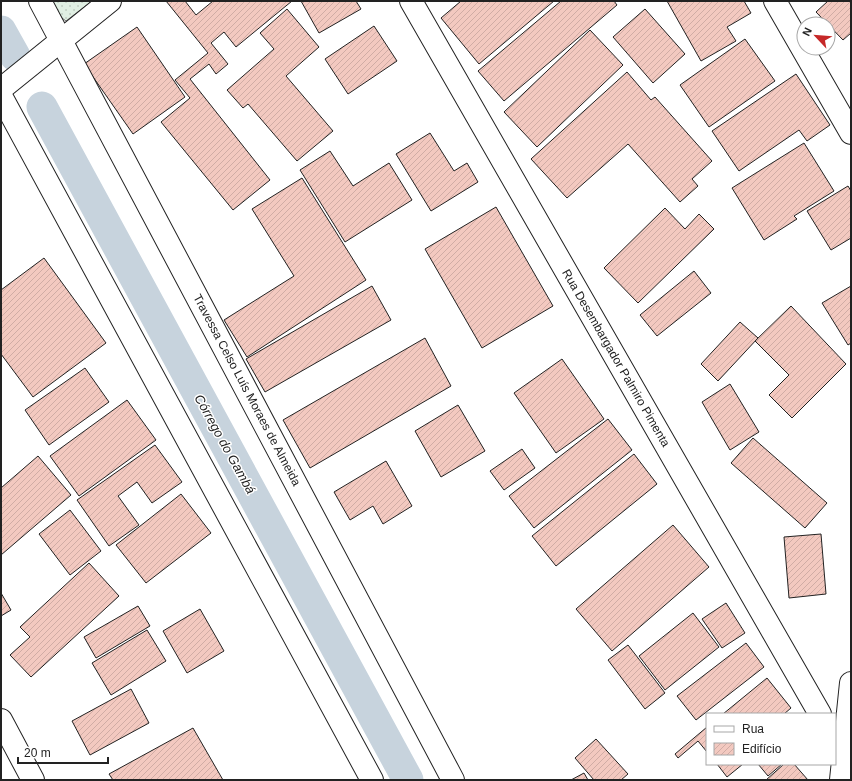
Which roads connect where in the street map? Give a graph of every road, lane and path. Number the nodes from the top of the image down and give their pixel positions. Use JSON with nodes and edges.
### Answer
{"nodes":[{"id":1,"x":40,"y":1,"type":"edge"},
{"id":2,"x":110,"y":1,"type":"edge"},
{"id":3,"x":411,"y":1,"type":"edge"},
{"id":4,"x":775,"y":1,"type":"edge"},
{"id":5,"x":62,"y":41,"type":"junction"},
{"id":6,"x":1,"y":89,"type":"edge"},
{"id":7,"x":1,"y":96,"type":"edge"},
{"id":8,"x":851,"y":134,"type":"edge"},
{"id":9,"x":851,"y":683,"type":"edge"},
{"id":10,"x":819,"y":713,"type":"edge"},
{"id":11,"x":1,"y":720,"type":"edge"},
{"id":12,"x":839,"y":747,"type":"edge"},
{"id":13,"x":33,"y":780,"type":"edge"},
{"id":14,"x":372,"y":780,"type":"edge"},
{"id":15,"x":453,"y":780,"type":"edge"},
{"id":16,"x":841,"y":780,"type":"edge"}],
"edges":[{"from":1,"to":5,"type":"street","name":"Travessa Celso Luís Moraes de Almeida"},
{"from":2,"to":5,"type":"street"},
{"from":3,"to":10,"type":"street","name":"Rua Desembargador Palmiro Pimenta"},
{"from":4,"to":8,"type":"street"},
{"from":5,"to":6,"type":"street"},
{"from":5,"to":15,"type":"street","name":"Travessa Celso Luís Moraes de Almeida"},
{"from":7,"to":14,"type":"street"},
{"from":9,"to":12,"type":"street"},
{"from":11,"to":13,"type":"street"},
{"from":12,"to":16,"type":"street"}]}
